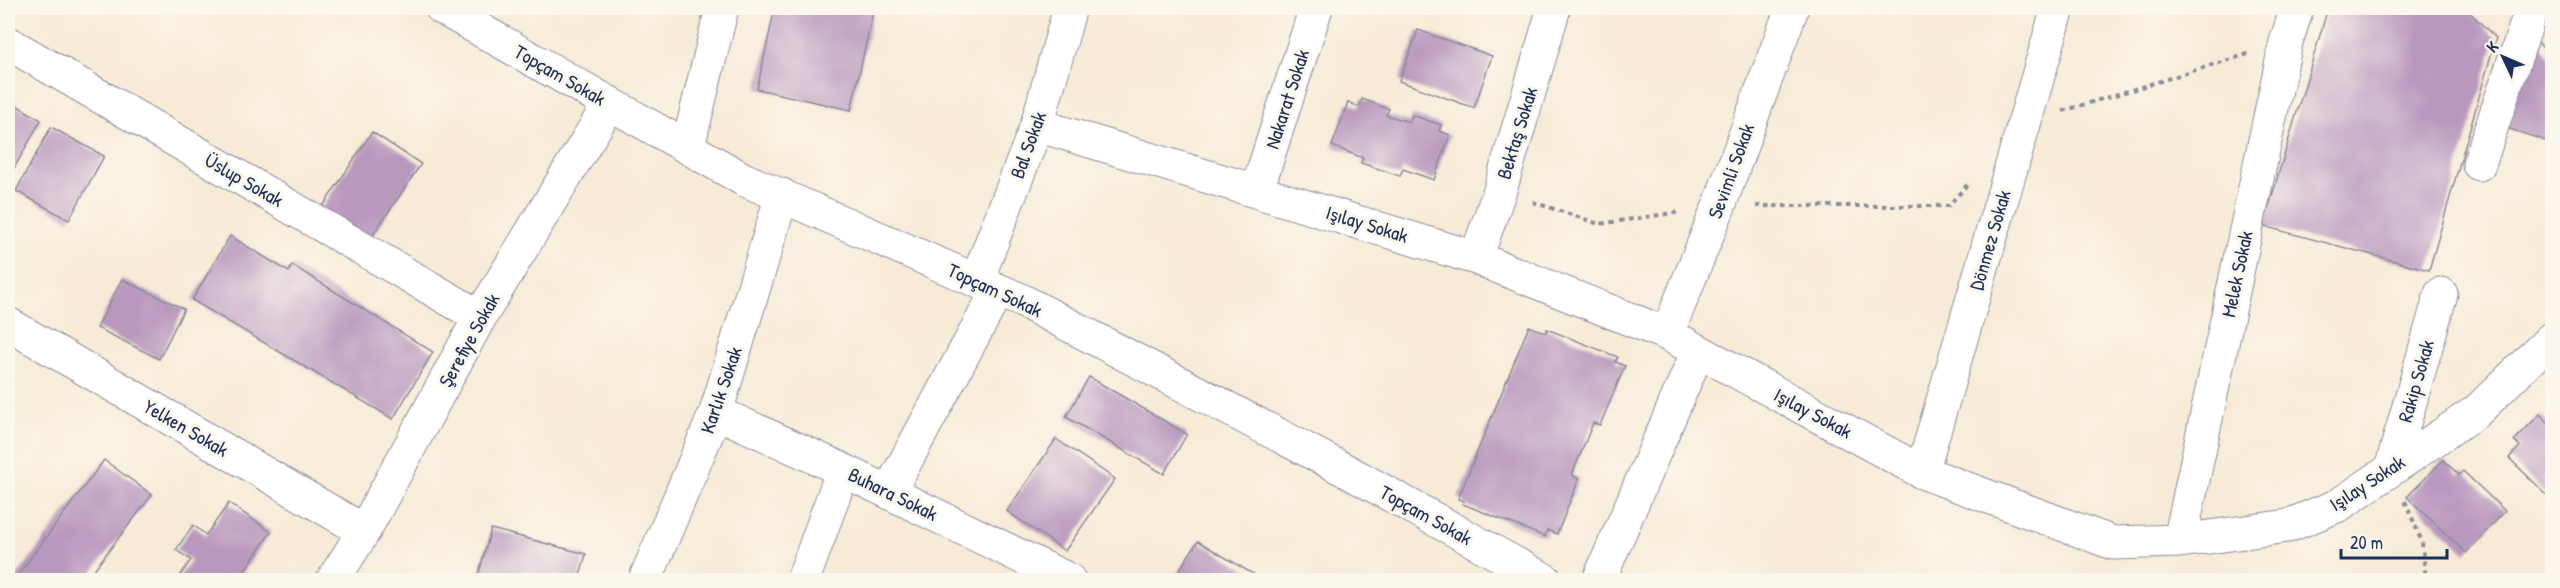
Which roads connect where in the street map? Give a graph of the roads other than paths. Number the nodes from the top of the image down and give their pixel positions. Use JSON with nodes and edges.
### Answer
{"nodes":[{"id":1,"x":442,"y":8,"type":"edge"},
{"id":2,"x":722,"y":8,"type":"edge"},
{"id":3,"x":1070,"y":8,"type":"edge"},
{"id":4,"x":1316,"y":8,"type":"edge"},
{"id":5,"x":1554,"y":8,"type":"edge"},
{"id":6,"x":1792,"y":8,"type":"edge"},
{"id":7,"x":2058,"y":8,"type":"edge"},
{"id":8,"x":2297,"y":8,"type":"edge"},
{"id":9,"x":2532,"y":8,"type":"edge"},
{"id":10,"x":8,"y":43,"type":"edge"},
{"id":11,"x":610,"y":103,"type":"junction"},
{"id":12,"x":1037,"y":125,"type":"junction"},
{"id":13,"x":688,"y":146,"type":"junction"},
{"id":14,"x":2479,"y":164,"type":"dead end"},
{"id":15,"x":1257,"y":190,"type":"junction"},
{"id":16,"x":782,"y":195,"type":"junction"},
{"id":17,"x":1476,"y":258,"type":"junction"},
{"id":18,"x":988,"y":285,"type":"junction"},
{"id":19,"x":2441,"y":294,"type":"dead end"},
{"id":20,"x":480,"y":317,"type":"junction"},
{"id":21,"x":8,"y":324,"type":"edge"},
{"id":22,"x":1667,"y":333,"type":"junction"},
{"id":23,"x":2553,"y":338,"type":"edge"},
{"id":24,"x":1698,"y":351,"type":"junction"},
{"id":25,"x":716,"y":412,"type":"junction"},
{"id":26,"x":2391,"y":469,"type":"junction"},
{"id":27,"x":843,"y":470,"type":"junction"},
{"id":28,"x":1922,"y":472,"type":"junction"},
{"id":29,"x":889,"y":492,"type":"junction"},
{"id":30,"x":364,"y":531,"type":"junction"},
{"id":31,"x":2180,"y":541,"type":"junction"},
{"id":32,"x":333,"y":580,"type":"edge"},
{"id":33,"x":645,"y":580,"type":"edge"},
{"id":34,"x":803,"y":580,"type":"edge"},
{"id":35,"x":1069,"y":580,"type":"edge"},
{"id":36,"x":1545,"y":580,"type":"edge"},
{"id":37,"x":1599,"y":580,"type":"edge"}],
"edges":[{"from":1,"to":11,"type":"street","name":"Topçam Sokak"},
{"from":2,"to":13,"type":"street"},
{"from":3,"to":12,"type":"street","name":"Bal Sokak"},
{"from":4,"to":15,"type":"street","name":"Nakarat Sokak"},
{"from":5,"to":17,"type":"street","name":"Bektaş Sokak"},
{"from":6,"to":22,"type":"street","name":"Sevimli Sokak"},
{"from":7,"to":28,"type":"street","name":"Dönmez Sokak"},
{"from":8,"to":31,"type":"street","name":"Melek Sokak"},
{"from":9,"to":14,"type":"street"},
{"from":10,"to":20,"type":"street","name":"Üslup Sokak"},
{"from":11,"to":13,"type":"street","name":"Topçam Sokak"},
{"from":11,"to":20,"type":"street","name":"Şerefiye Sokak"},
{"from":12,"to":15,"type":"street","name":"Işılay Sokak"},
{"from":12,"to":18,"type":"street","name":"Bal Sokak"},
{"from":13,"to":16,"type":"street","name":"Topçam Sokak"},
{"from":15,"to":17,"type":"street","name":"Işılay Sokak"},
{"from":16,"to":18,"type":"street","name":"Topçam Sokak"},
{"from":16,"to":25,"type":"street","name":"Karlık Sokak"},
{"from":17,"to":22,"type":"street","name":"Işılay Sokak"},
{"from":18,"to":29,"type":"street","name":"Bal Sokak"},
{"from":18,"to":36,"type":"street","name":"Topçam Sokak"},
{"from":19,"to":26,"type":"street","name":"Rakip Sokak"},
{"from":20,"to":30,"type":"street","name":"Şerefiye Sokak"},
{"from":21,"to":30,"type":"street","name":"Yelken Sokak"},
{"from":22,"to":24,"type":"street","name":"Işılay Sokak"},
{"from":23,"to":26,"type":"street","name":"Işılay Sokak"},
{"from":24,"to":28,"type":"street","name":"Işılay Sokak"},
{"from":24,"to":37,"type":"street"},
{"from":25,"to":27,"type":"street","name":"Buhara Sokak"},
{"from":25,"to":33,"type":"street","name":"Karlık Sokak"},
{"from":26,"to":31,"type":"street","name":"Işılay Sokak"},
{"from":27,"to":29,"type":"street","name":"Buhara Sokak"},
{"from":27,"to":34,"type":"street"},
{"from":28,"to":31,"type":"street","name":"Işılay Sokak"},
{"from":29,"to":35,"type":"street","name":"Buhara Sokak"},
{"from":30,"to":32,"type":"street","name":"Şerefiye Sokak"}]}
